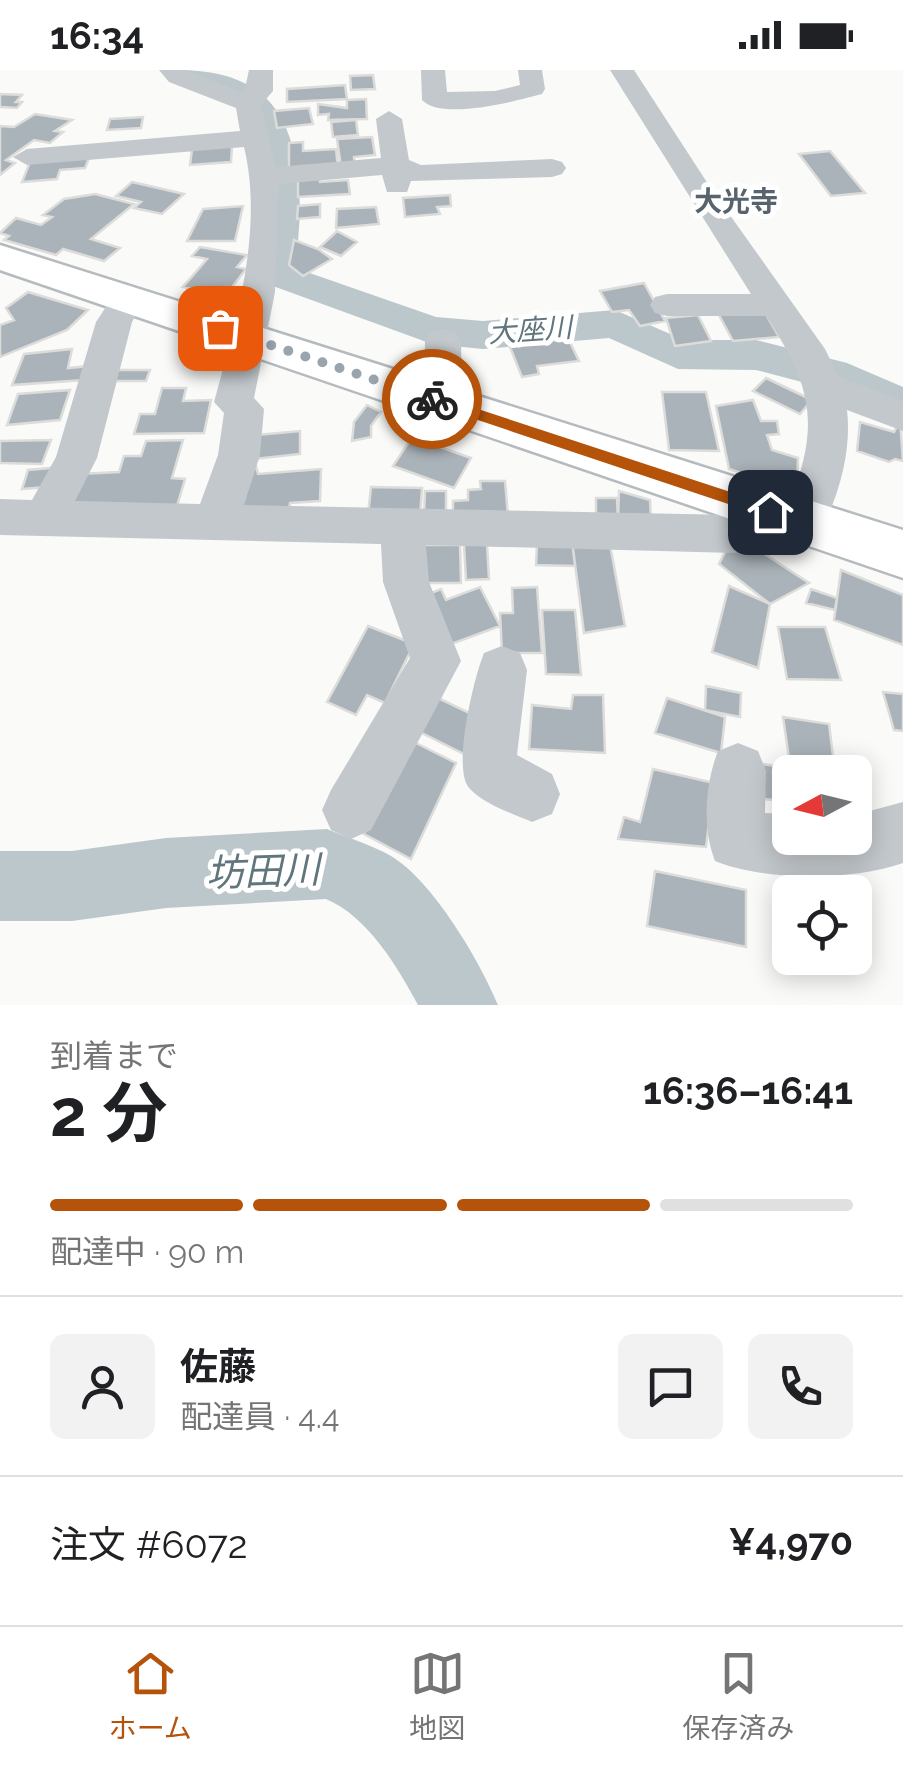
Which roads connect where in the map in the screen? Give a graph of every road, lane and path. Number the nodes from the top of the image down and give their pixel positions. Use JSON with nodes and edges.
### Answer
{"nodes":[{"id":1,"x":171,"y":70,"type":"edge"},
{"id":2,"x":260,"y":70,"type":"edge"},
{"id":3,"x":433,"y":70,"type":"edge"},
{"id":4,"x":530,"y":70,"type":"edge"},
{"id":5,"x":622,"y":70,"type":"edge"},
{"id":6,"x":434,"y":100,"type":"junction"},
{"id":7,"x":248,"y":104,"type":"junction"},
{"id":8,"x":256,"y":138,"type":"junction"},
{"id":9,"x":27,"y":156,"type":"dead end"},
{"id":10,"x":552,"y":168,"type":"dead end"},
{"id":11,"x":397,"y":175,"type":"junction"},
{"id":12,"x":264,"y":177,"type":"junction"},
{"id":13,"x":0,"y":257,"type":"edge"},
{"id":14,"x":129,"y":298,"type":"junction"},
{"id":15,"x":666,"y":305,"type":"dead end"},
{"id":16,"x":775,"y":305,"type":"junction"},
{"id":17,"x":250,"y":338,"type":"junction"},
{"id":18,"x":443,"y":342,"type":"dead end"},
{"id":19,"x":824,"y":385,"type":"junction"},
{"id":20,"x":444,"y":403,"type":"junction"},
{"id":21,"x":903,"y":417,"type":"edge"},
{"id":22,"x":0,"y":517,"type":"edge"},
{"id":23,"x":787,"y":517,"type":"junction"},
{"id":24,"x":44,"y":518,"type":"junction"},
{"id":25,"x":216,"y":521,"type":"junction"},
{"id":26,"x":402,"y":525,"type":"junction"},
{"id":27,"x":903,"y":554,"type":"edge"},
{"id":28,"x":436,"y":661,"type":"junction"},
{"id":29,"x":738,"y":771,"type":"dead end"},
{"id":30,"x":532,"y":794,"type":"dead end"},
{"id":31,"x":351,"y":810,"type":"dead end"},
{"id":32,"x":903,"y":831,"type":"edge"}],
"edges":[{"from":1,"to":7,"type":"street"},
{"from":2,"to":7,"type":"street"},
{"from":3,"to":6,"type":"street"},
{"from":4,"to":6,"type":"street"},
{"from":5,"to":16,"type":"street"},
{"from":6,"to":11,"type":"street"},
{"from":7,"to":8,"type":"street"},
{"from":8,"to":9,"type":"street"},
{"from":8,"to":12,"type":"street"},
{"from":10,"to":11,"type":"street"},
{"from":11,"to":12,"type":"street"},
{"from":12,"to":17,"type":"street"},
{"from":13,"to":14,"type":"main road"},
{"from":14,"to":17,"type":"main road"},
{"from":14,"to":24,"type":"street"},
{"from":15,"to":16,"type":"street"},
{"from":16,"to":19,"type":"street"},
{"from":17,"to":20,"type":"main road"},
{"from":17,"to":25,"type":"street"},
{"from":18,"to":20,"type":"street"},
{"from":19,"to":21,"type":"street"},
{"from":19,"to":23,"type":"street"},
{"from":20,"to":23,"type":"main road"},
{"from":22,"to":24,"type":"street"},
{"from":23,"to":26,"type":"street"},
{"from":23,"to":27,"type":"main road"},
{"from":24,"to":25,"type":"street"},
{"from":25,"to":26,"type":"street"},
{"from":26,"to":28,"type":"street"},
{"from":28,"to":30,"type":"street"},
{"from":28,"to":31,"type":"street"},
{"from":29,"to":32,"type":"street"}]}
